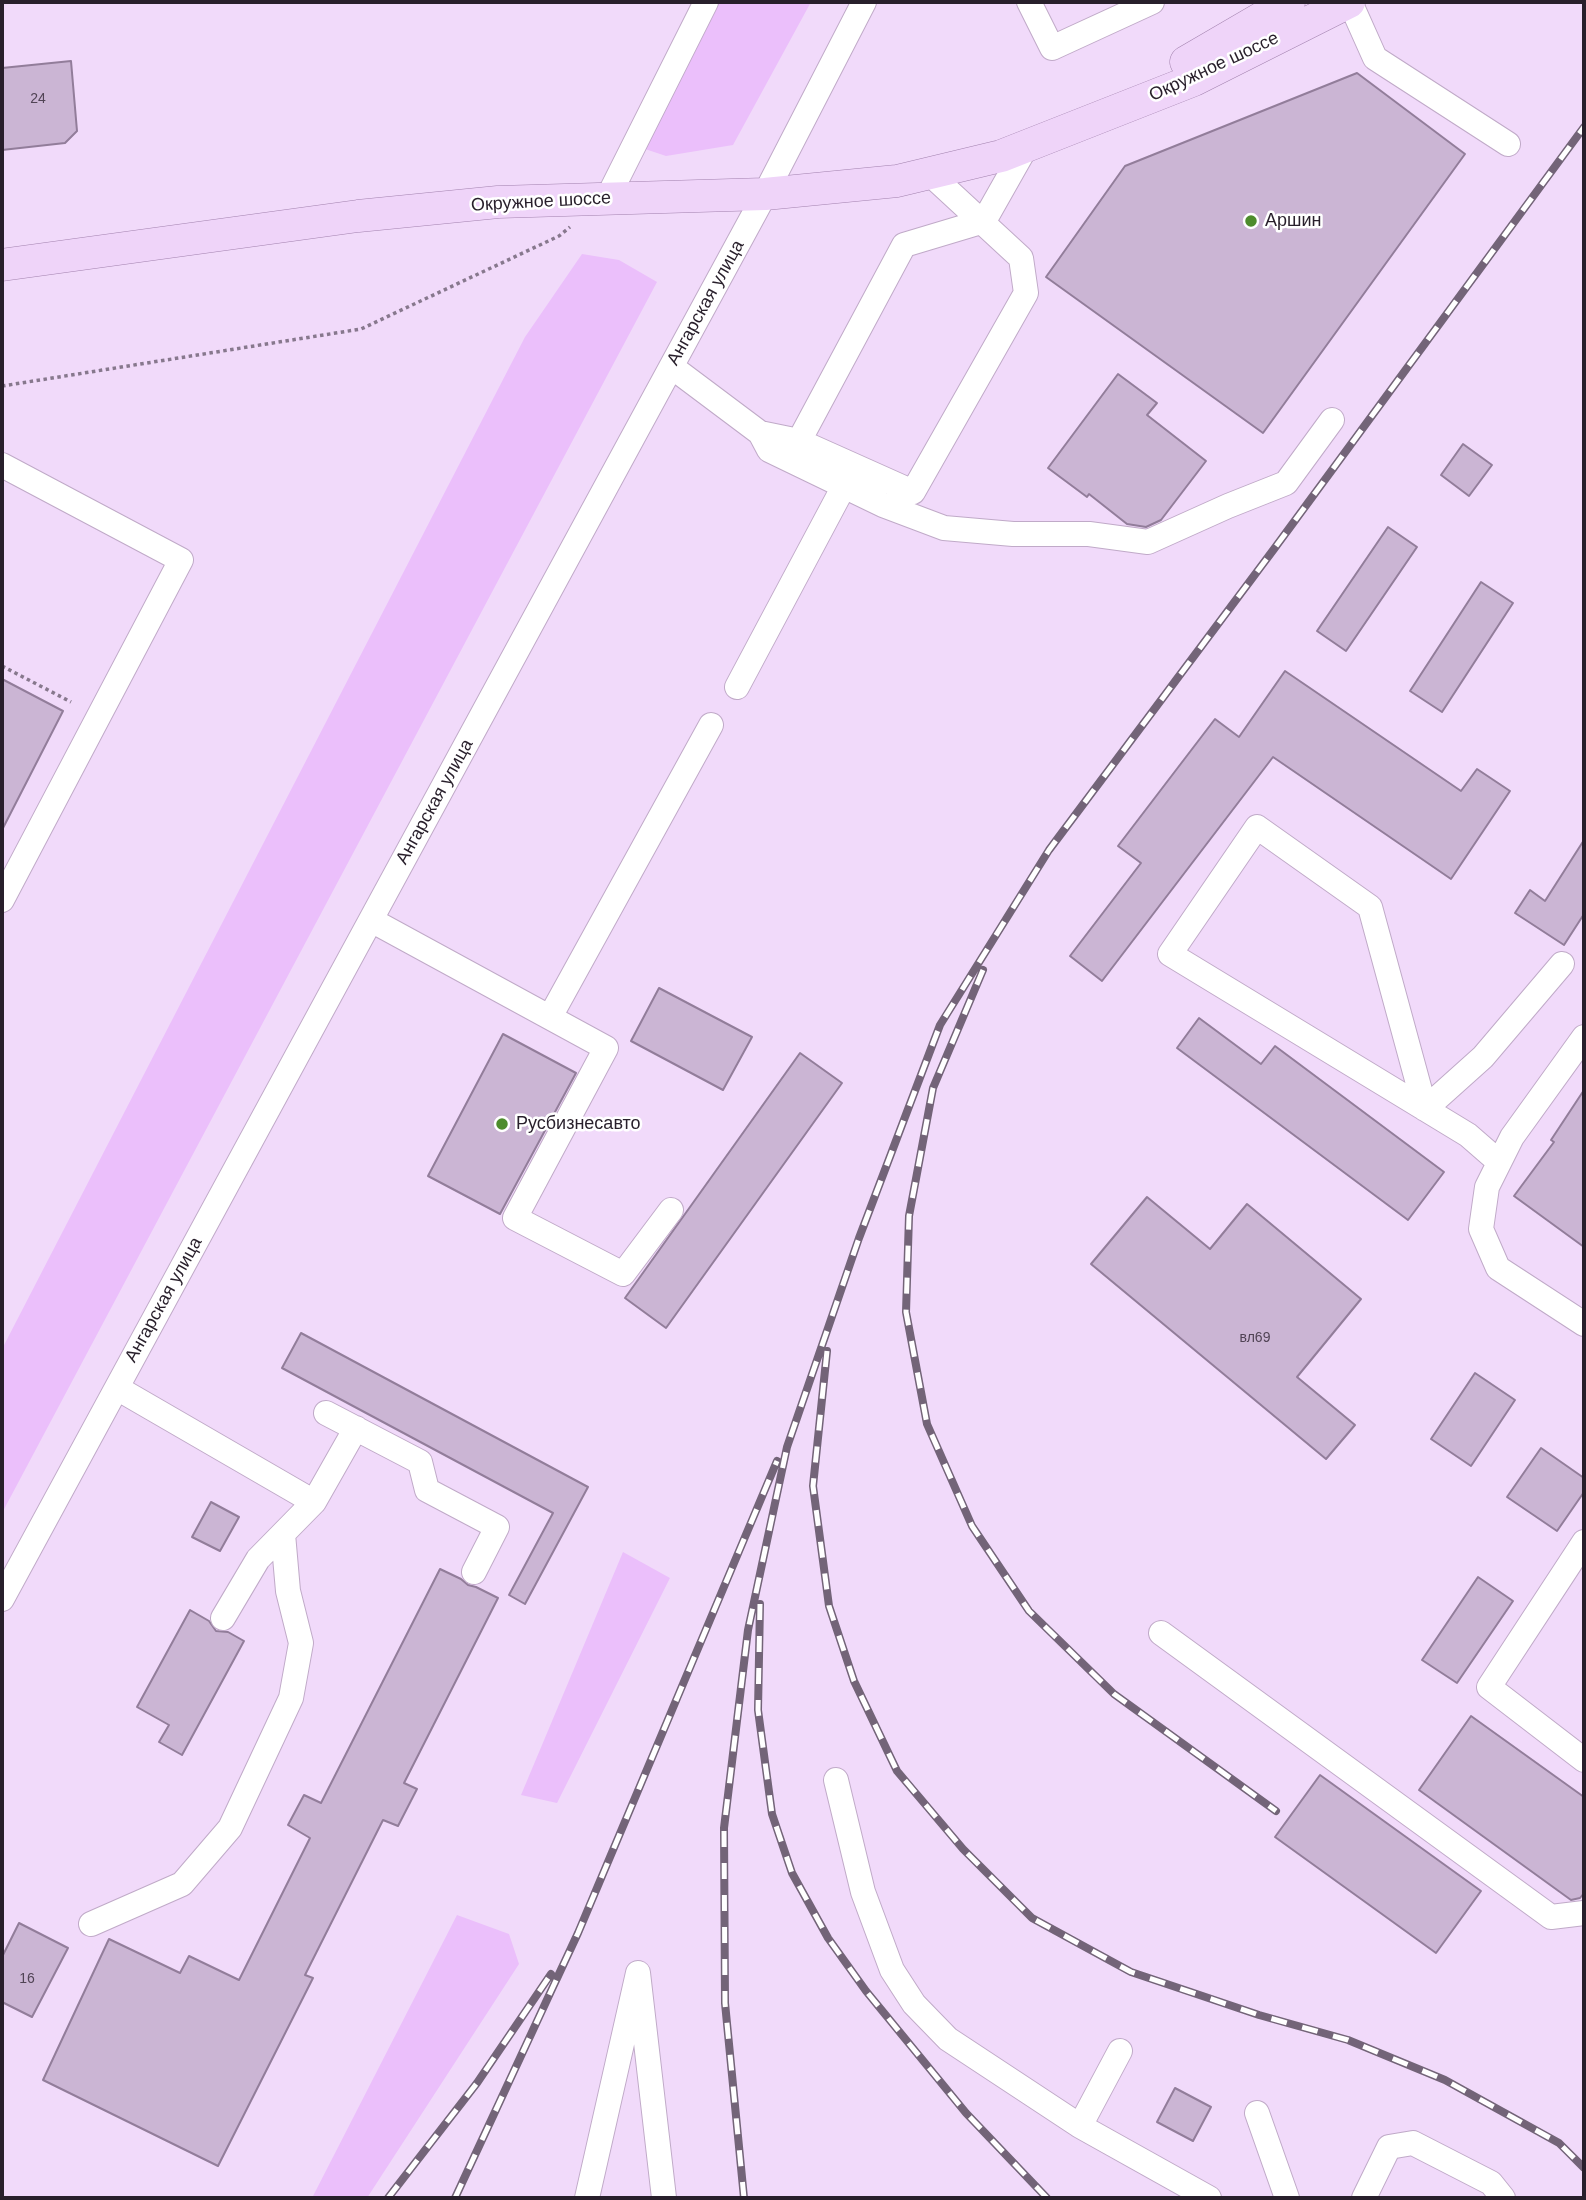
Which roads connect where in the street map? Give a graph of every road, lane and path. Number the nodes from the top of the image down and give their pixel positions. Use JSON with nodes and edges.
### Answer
{"nodes":[{"id":1,"x":706,"y":2,"type":"edge"},
{"id":2,"x":864,"y":2,"type":"edge"},
{"id":3,"x":1029,"y":2,"type":"edge"},
{"id":4,"x":1152,"y":2,"type":"edge"},
{"id":5,"x":1350,"y":2,"type":"edge"},
{"id":6,"x":1278,"y":4,"type":"edge"},
{"id":7,"x":1075,"y":126,"type":"junction"},
{"id":8,"x":1027,"y":145,"type":"junction"},
{"id":9,"x":1508,"y":145,"type":"dead end"},
{"id":10,"x":929,"y":173,"type":"junction"},
{"id":11,"x":765,"y":194,"type":"junction"},
{"id":12,"x":607,"y":199,"type":"junction"},
{"id":13,"x":984,"y":221,"type":"junction"},
{"id":14,"x":2,"y":265,"type":"edge"},
{"id":15,"x":672,"y":366,"type":"junction"},
{"id":16,"x":2,"y":386,"type":"edge"},
{"id":17,"x":1332,"y":420,"type":"dead end"},
{"id":18,"x":760,"y":433,"type":"junction"},
{"id":19,"x":799,"y":440,"type":"junction"},
{"id":20,"x":2,"y":465,"type":"edge"},
{"id":21,"x":844,"y":486,"type":"junction"},
{"id":22,"x":2,"y":666,"type":"edge"},
{"id":23,"x":737,"y":687,"type":"dead end"},
{"id":24,"x":71,"y":702,"type":"dead end"},
{"id":25,"x":711,"y":725,"type":"dead end"},
{"id":26,"x":2,"y":900,"type":"edge"},
{"id":27,"x":371,"y":920,"type":"junction"},
{"id":28,"x":1562,"y":964,"type":"dead end"},
{"id":29,"x":550,"y":1017,"type":"junction"},
{"id":30,"x":1584,"y":1037,"type":"edge"},
{"id":31,"x":1425,"y":1109,"type":"junction"},
{"id":32,"x":1499,"y":1162,"type":"junction"},
{"id":33,"x":671,"y":1210,"type":"dead end"},
{"id":34,"x":1584,"y":1324,"type":"edge"},
{"id":35,"x":117,"y":1388,"type":"junction"},
{"id":36,"x":326,"y":1413,"type":"dead end"},
{"id":37,"x":356,"y":1429,"type":"junction"},
{"id":38,"x":314,"y":1502,"type":"junction"},
{"id":39,"x":282,"y":1534,"type":"junction"},
{"id":40,"x":1584,"y":1542,"type":"edge"},
{"id":41,"x":474,"y":1572,"type":"dead end"},
{"id":42,"x":2,"y":1599,"type":"edge"},
{"id":43,"x":223,"y":1618,"type":"dead end"},
{"id":44,"x":1161,"y":1633,"type":"dead end"},
{"id":45,"x":1584,"y":1760,"type":"edge"},
{"id":46,"x":836,"y":1780,"type":"dead end"},
{"id":47,"x":1584,"y":1913,"type":"edge"},
{"id":48,"x":91,"y":1924,"type":"dead end"},
{"id":49,"x":1120,"y":2051,"type":"dead end"},
{"id":50,"x":1257,"y":2113,"type":"dead end"},
{"id":51,"x":1080,"y":2126,"type":"junction"},
{"id":52,"x":587,"y":2198,"type":"edge"},
{"id":53,"x":664,"y":2198,"type":"edge"},
{"id":54,"x":1209,"y":2198,"type":"edge"},
{"id":55,"x":1287,"y":2198,"type":"edge"},
{"id":56,"x":1364,"y":2198,"type":"edge"},
{"id":57,"x":1503,"y":2198,"type":"edge"}],
"edges":[{"from":1,"to":12,"type":"street"},
{"from":2,"to":11,"type":"street","name":"Ангарская улица"},
{"from":3,"to":4,"type":"street"},
{"from":5,"to":7,"type":"main road","name":"Окружное шоссе"},
{"from":5,"to":9,"type":"street"},
{"from":6,"to":7,"type":"main road","name":"Окружное шоссе"},
{"from":7,"to":8,"type":"main road","name":"Окружное шоссе"},
{"from":8,"to":10,"type":"main road","name":"Окружное шоссе"},
{"from":8,"to":13,"type":"street"},
{"from":10,"to":11,"type":"main road","name":"Окружное шоссе"},
{"from":10,"to":13,"type":"street"},
{"from":11,"to":12,"type":"main road","name":"Окружное шоссе"},
{"from":11,"to":15,"type":"street","name":"Ангарская улица"},
{"from":12,"to":14,"type":"main road","name":"Окружное шоссе"},
{"from":12,"to":16,"type":"path"},
{"from":13,"to":19,"type":"street"},
{"from":13,"to":19,"type":"street"},
{"from":15,"to":18,"type":"street"},
{"from":15,"to":27,"type":"street","name":"Ангарская улица"},
{"from":17,"to":21,"type":"street"},
{"from":18,"to":19,"type":"street"},
{"from":18,"to":21,"type":"street"},
{"from":20,"to":26,"type":"street"},
{"from":21,"to":23,"type":"street"},
{"from":22,"to":24,"type":"path"},
{"from":25,"to":29,"type":"street"},
{"from":27,"to":29,"type":"street"},
{"from":27,"to":35,"type":"street","name":"Ангарская улица"},
{"from":28,"to":31,"type":"street"},
{"from":29,"to":33,"type":"street"},
{"from":30,"to":32,"type":"street"},
{"from":31,"to":31,"type":"street"},
{"from":31,"to":32,"type":"street"},
{"from":32,"to":34,"type":"street"},
{"from":35,"to":38,"type":"street"},
{"from":35,"to":42,"type":"street","name":"Ангарская улица"},
{"from":36,"to":37,"type":"street"},
{"from":37,"to":38,"type":"street"},
{"from":37,"to":41,"type":"street"},
{"from":38,"to":39,"type":"street"},
{"from":39,"to":43,"type":"street"},
{"from":39,"to":48,"type":"street"},
{"from":40,"to":45,"type":"street"},
{"from":44,"to":47,"type":"street"},
{"from":46,"to":51,"type":"street"},
{"from":49,"to":51,"type":"street"},
{"from":50,"to":55,"type":"street"},
{"from":51,"to":54,"type":"street"},
{"from":52,"to":53,"type":"street"},
{"from":56,"to":57,"type":"street"}]}
